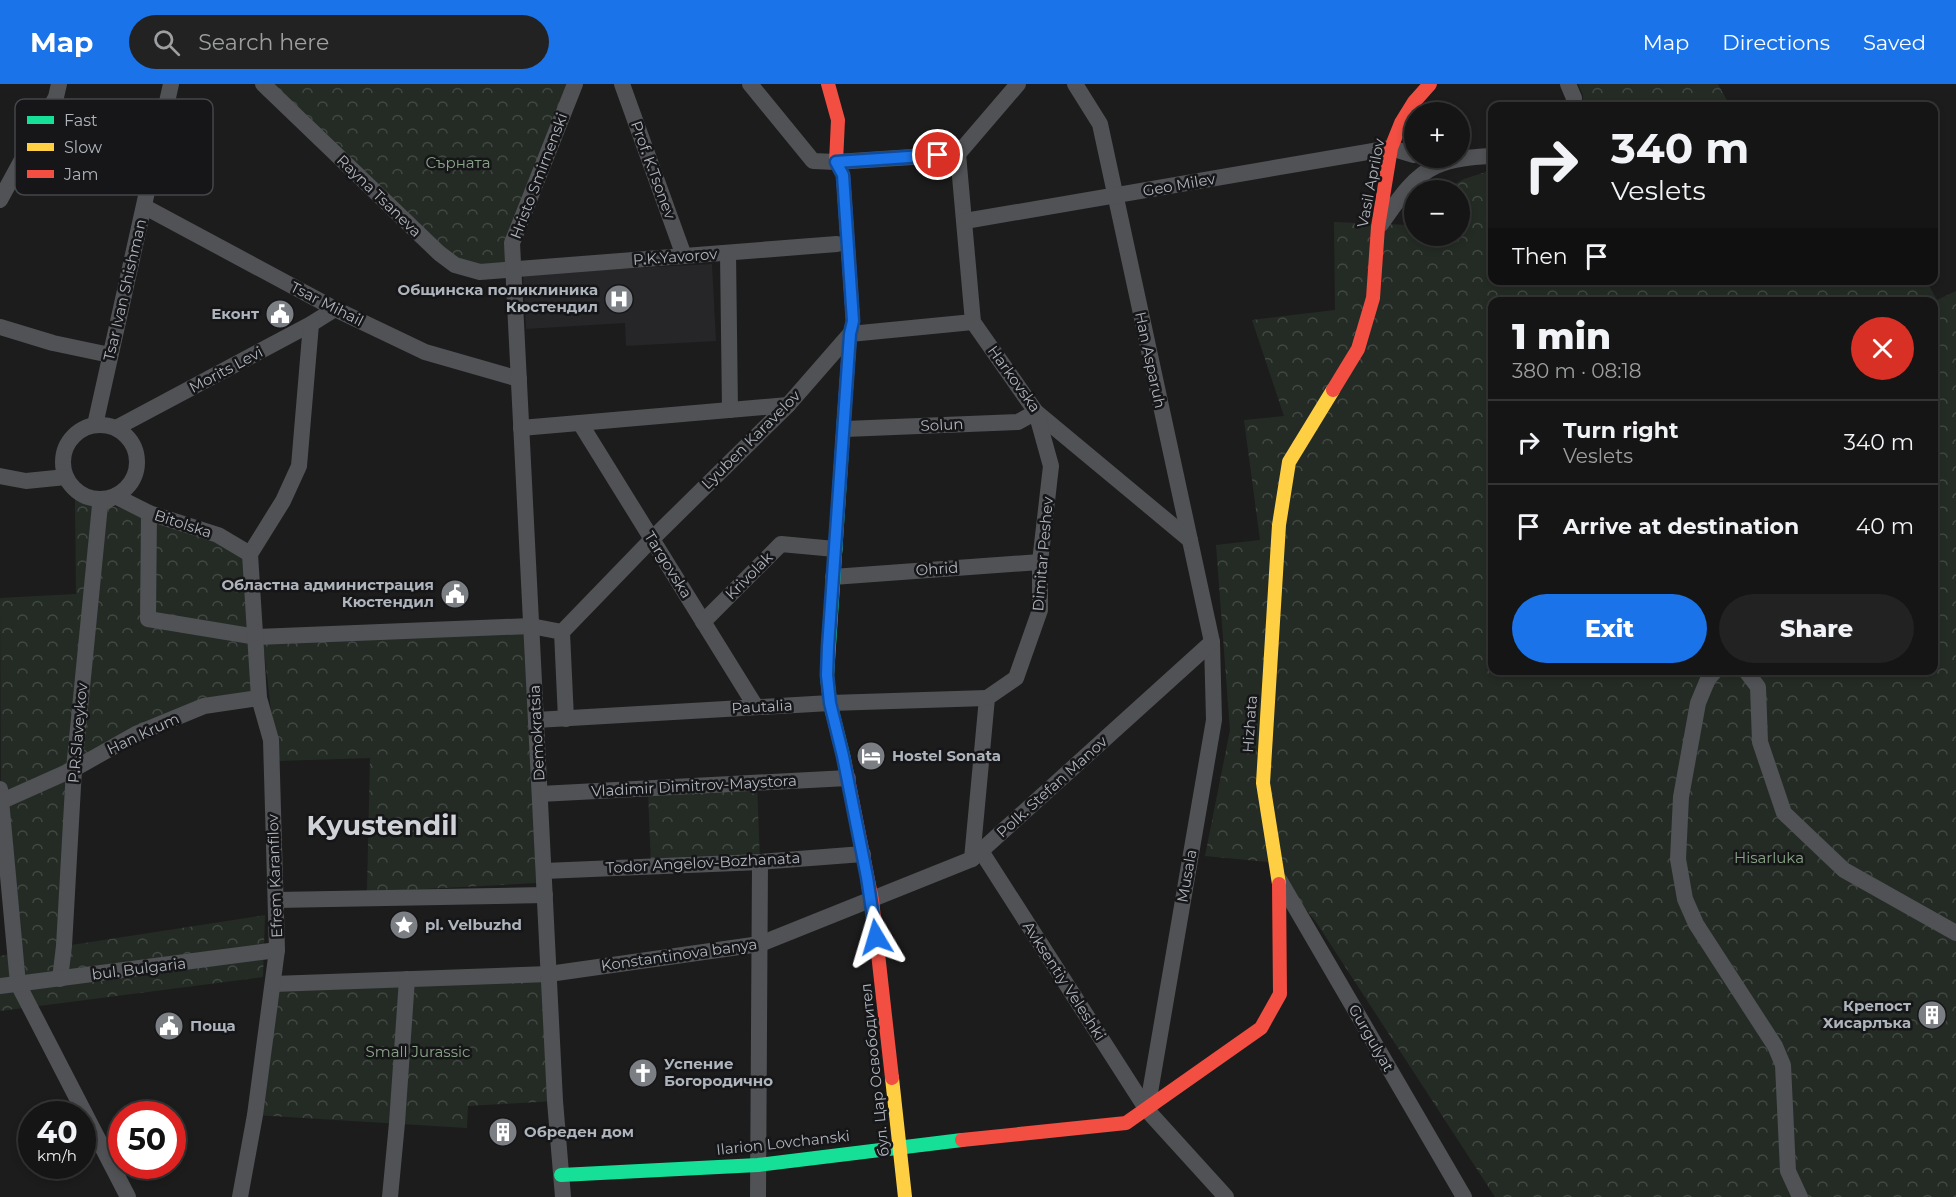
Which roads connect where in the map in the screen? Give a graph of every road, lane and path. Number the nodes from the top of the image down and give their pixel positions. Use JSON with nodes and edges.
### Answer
{"nodes":[{"id":1,"x":59,"y":84,"type":"edge"},
{"id":2,"x":171,"y":84,"type":"edge"},
{"id":3,"x":263,"y":84,"type":"edge"},
{"id":4,"x":575,"y":84,"type":"edge"},
{"id":5,"x":622,"y":84,"type":"edge"},
{"id":6,"x":750,"y":84,"type":"edge"},
{"id":7,"x":828,"y":84,"type":"edge"},
{"id":8,"x":1018,"y":84,"type":"edge"},
{"id":9,"x":1075,"y":84,"type":"edge"},
{"id":10,"x":1428,"y":84,"type":"edge"},
{"id":11,"x":1568,"y":84,"type":"edge"},
{"id":12,"x":55,"y":99,"type":"edge"},
{"id":13,"x":168,"y":99,"type":"edge"},
{"id":14,"x":1574,"y":102,"type":"edge"},
{"id":15,"x":1391,"y":148,"type":"junction"},
{"id":16,"x":1404,"y":152,"type":"edge"},
{"id":17,"x":958,"y":154,"type":"junction"},
{"id":18,"x":1488,"y":156,"type":"edge"},
{"id":19,"x":1470,"y":159,"type":"edge"},
{"id":20,"x":836,"y":162,"type":"junction"},
{"id":21,"x":1433,"y":168,"type":"edge"},
{"id":22,"x":15,"y":172,"type":"edge"},
{"id":23,"x":148,"y":195,"type":"edge"},
{"id":24,"x":1115,"y":196,"type":"junction"},
{"id":25,"x":0,"y":200,"type":"edge"},
{"id":26,"x":145,"y":207,"type":"junction"},
{"id":27,"x":965,"y":221,"type":"junction"},
{"id":28,"x":1378,"y":227,"type":"junction"},
{"id":29,"x":837,"y":244,"type":"junction"},
{"id":30,"x":728,"y":253,"type":"junction"},
{"id":31,"x":684,"y":256,"type":"junction"},
{"id":32,"x":513,"y":269,"type":"junction"},
{"id":33,"x":1372,"y":298,"type":"joint"},
{"id":34,"x":335,"y":309,"type":"junction"},
{"id":35,"x":973,"y":322,"type":"junction"},
{"id":36,"x":311,"y":324,"type":"junction"},
{"id":37,"x":0,"y":327,"type":"edge"},
{"id":38,"x":850,"y":334,"type":"junction"},
{"id":39,"x":110,"y":355,"type":"junction"},
{"id":40,"x":519,"y":378,"type":"junction"},
{"id":41,"x":788,"y":405,"type":"junction"},
{"id":42,"x":730,"y":410,"type":"junction"},
{"id":43,"x":1036,"y":412,"type":"junction"},
{"id":44,"x":580,"y":423,"type":"junction"},
{"id":45,"x":95,"y":425,"type":"junction"},
{"id":46,"x":116,"y":428,"type":"junction"},
{"id":47,"x":521,"y":428,"type":"junction"},
{"id":48,"x":845,"y":429,"type":"junction"},
{"id":49,"x":0,"y":476,"type":"edge"},
{"id":50,"x":66,"y":477,"type":"junction"},
{"id":51,"x":115,"y":496,"type":"junction"},
{"id":52,"x":149,"y":513,"type":"junction"},
{"id":53,"x":652,"y":539,"type":"junction"},
{"id":54,"x":1190,"y":540,"type":"junction"},
{"id":55,"x":835,"y":549,"type":"junction"},
{"id":56,"x":250,"y":554,"type":"junction"},
{"id":57,"x":1040,"y":562,"type":"junction"},
{"id":58,"x":833,"y":577,"type":"junction"},
{"id":59,"x":704,"y":622,"type":"junction"},
{"id":60,"x":531,"y":626,"type":"junction"},
{"id":61,"x":562,"y":632,"type":"junction"},
{"id":62,"x":257,"y":637,"type":"junction"},
{"id":63,"x":1212,"y":642,"type":"junction"},
{"id":64,"x":1712,"y":675,"type":"edge"},
{"id":65,"x":1749,"y":675,"type":"edge"},
{"id":66,"x":260,"y":698,"type":"junction"},
{"id":67,"x":987,"y":698,"type":"junction"},
{"id":68,"x":830,"y":703,"type":"junction"},
{"id":69,"x":756,"y":707,"type":"junction"},
{"id":70,"x":566,"y":719,"type":"junction"},
{"id":71,"x":536,"y":720,"type":"junction"},
{"id":72,"x":74,"y":769,"type":"junction"},
{"id":73,"x":848,"y":778,"type":"junction"},
{"id":74,"x":0,"y":789,"type":"edge"},
{"id":75,"x":540,"y":794,"type":"junction"},
{"id":76,"x":0,"y":802,"type":"edge"},
{"id":77,"x":863,"y":854,"type":"junction"},
{"id":78,"x":977,"y":855,"type":"junction"},
{"id":79,"x":759,"y":862,"type":"junction"},
{"id":80,"x":544,"y":871,"type":"junction"},
{"id":81,"x":1279,"y":880,"type":"junction"},
{"id":82,"x":545,"y":895,"type":"junction"},
{"id":83,"x":276,"y":900,"type":"junction"},
{"id":84,"x":872,"y":900,"type":"junction"},
{"id":85,"x":1956,"y":933,"type":"edge"},
{"id":86,"x":760,"y":944,"type":"junction"},
{"id":87,"x":277,"y":950,"type":"junction"},
{"id":88,"x":549,"y":974,"type":"junction"},
{"id":89,"x":60,"y":979,"type":"junction"},
{"id":90,"x":406,"y":979,"type":"junction"},
{"id":91,"x":18,"y":984,"type":"junction"},
{"id":92,"x":273,"y":984,"type":"junction"},
{"id":93,"x":0,"y":986,"type":"edge"},
{"id":94,"x":1147,"y":1110,"type":"junction"},
{"id":95,"x":900,"y":1146,"type":"junction"},
{"id":96,"x":758,"y":1164,"type":"junction"},
{"id":97,"x":561,"y":1176,"type":"junction"},
{"id":98,"x":128,"y":1197,"type":"edge"},
{"id":99,"x":240,"y":1197,"type":"edge"},
{"id":100,"x":390,"y":1197,"type":"edge"},
{"id":101,"x":563,"y":1197,"type":"edge"},
{"id":102,"x":758,"y":1197,"type":"edge"},
{"id":103,"x":905,"y":1197,"type":"edge"},
{"id":104,"x":1226,"y":1197,"type":"edge"},
{"id":105,"x":1462,"y":1197,"type":"edge"},
{"id":106,"x":1800,"y":1197,"type":"edge"}],
"edges":[{"from":1,"to":12,"type":"street"},
{"from":2,"to":13,"type":"street","name":"Tsar Ivan Shishman"},
{"from":3,"to":32,"type":"street","name":"Rayna Tsaneva"},
{"from":4,"to":32,"type":"street","name":"Hristo Smirnenski"},
{"from":5,"to":31,"type":"street","name":"Prof. K.Tsonev"},
{"from":6,"to":20,"type":"street"},
{"from":7,"to":20,"type":"street","name":"бул. Цар Освободител"},
{"from":8,"to":17,"type":"street"},
{"from":9,"to":24,"type":"street","name":"Han Asparuh"},
{"from":10,"to":15,"type":"street","name":"Vasil Aprilov"},
{"from":11,"to":14,"type":"street"},
{"from":15,"to":16,"type":"street"},
{"from":15,"to":24,"type":"street","name":"Geo Milev"},
{"from":15,"to":28,"type":"street","name":"Vasil Aprilov"},
{"from":17,"to":20,"type":"street"},
{"from":17,"to":27,"type":"street"},
{"from":18,"to":19,"type":"street"},
{"from":20,"to":29,"type":"street"},
{"from":20,"to":38,"type":"street","name":"бул. Цар Освободител"},
{"from":21,"to":28,"type":"street"},
{"from":22,"to":25,"type":"street"},
{"from":23,"to":26,"type":"street","name":"Tsar Ivan Shishman"},
{"from":24,"to":27,"type":"street","name":"Geo Milev"},
{"from":24,"to":54,"type":"street","name":"Han Asparuh"},
{"from":26,"to":34,"type":"street","name":"Tsar Mihail"},
{"from":26,"to":39,"type":"street","name":"Tsar Ivan Shishman"},
{"from":27,"to":35,"type":"street"},
{"from":28,"to":33,"type":"street","name":"Vasil Aprilov"},
{"from":29,"to":30,"type":"street","name":"P.K.Yavorov"},
{"from":29,"to":38,"type":"street"},
{"from":30,"to":31,"type":"street","name":"P.K.Yavorov"},
{"from":30,"to":42,"type":"street"},
{"from":31,"to":32,"type":"street","name":"P.K.Yavorov"},
{"from":32,"to":40,"type":"street","name":"Demokratsia"},
{"from":33,"to":81,"type":"street","name":"Hizhata"},
{"from":34,"to":36,"type":"street","name":"Morits Levi"},
{"from":34,"to":40,"type":"street","name":"Tsar Mihail"},
{"from":35,"to":38,"type":"street"},
{"from":35,"to":43,"type":"street","name":"Harkovska"},
{"from":36,"to":46,"type":"street","name":"Morits Levi"},
{"from":36,"to":56,"type":"street"},
{"from":37,"to":39,"type":"street"},
{"from":38,"to":41,"type":"street","name":"Lyuben Karavelov"},
{"from":38,"to":48,"type":"street","name":"бул. Цар Освободител"},
{"from":39,"to":45,"type":"street","name":"Tsar Ivan Shishman"},
{"from":40,"to":47,"type":"street","name":"Demokratsia"},
{"from":41,"to":42,"type":"street"},
{"from":41,"to":53,"type":"street","name":"Lyuben Karavelov"},
{"from":42,"to":44,"type":"street"},
{"from":43,"to":48,"type":"street","name":"Solun"},
{"from":43,"to":54,"type":"street","name":"Harkovska"},
{"from":43,"to":57,"type":"street","name":"Dimitar Peshev"},
{"from":44,"to":47,"type":"street"},
{"from":44,"to":53,"type":"street","name":"Targovska"},
{"from":45,"to":46,"type":"street"},
{"from":45,"to":50,"type":"street"},
{"from":46,"to":51,"type":"street"},
{"from":47,"to":60,"type":"street","name":"Demokratsia"},
{"from":48,"to":55,"type":"street","name":"бул. Цар Освободител"},
{"from":49,"to":50,"type":"street"},
{"from":50,"to":51,"type":"street"},
{"from":51,"to":52,"type":"street","name":"Bitolska"},
{"from":51,"to":72,"type":"street","name":"P.R.Slaveykov"},
{"from":52,"to":56,"type":"street","name":"Bitolska"},
{"from":52,"to":62,"type":"street"},
{"from":53,"to":59,"type":"street","name":"Targovska"},
{"from":53,"to":61,"type":"street","name":"Lyuben Karavelov"},
{"from":54,"to":63,"type":"street","name":"Han Asparuh"},
{"from":55,"to":58,"type":"street","name":"бул. Цар Освободител"},
{"from":55,"to":59,"type":"street","name":"Krivolak"},
{"from":56,"to":62,"type":"street","name":"Efrem Karanfilov"},
{"from":57,"to":58,"type":"street","name":"Ohrid"},
{"from":57,"to":67,"type":"street","name":"Dimitar Peshev"},
{"from":58,"to":68,"type":"street","name":"бул. Цар Освободител"},
{"from":59,"to":69,"type":"street","name":"Targovska"},
{"from":60,"to":61,"type":"street"},
{"from":60,"to":62,"type":"street"},
{"from":60,"to":71,"type":"street","name":"Demokratsia"},
{"from":61,"to":70,"type":"street"},
{"from":62,"to":66,"type":"street","name":"Efrem Karanfilov"},
{"from":63,"to":78,"type":"street","name":"Polk. Stefan Manov"},
{"from":63,"to":94,"type":"street","name":"Musala"},
{"from":64,"to":106,"type":"street"},
{"from":65,"to":85,"type":"street"},
{"from":66,"to":72,"type":"street","name":"Han Krum"},
{"from":66,"to":83,"type":"street","name":"Efrem Karanfilov"},
{"from":67,"to":68,"type":"street","name":"Pautalia"},
{"from":67,"to":78,"type":"street"},
{"from":68,"to":69,"type":"street","name":"Pautalia"},
{"from":68,"to":73,"type":"street","name":"бул. Цар Освободител"},
{"from":69,"to":70,"type":"street","name":"Pautalia"},
{"from":70,"to":71,"type":"street","name":"Pautalia"},
{"from":71,"to":75,"type":"street","name":"Demokratsia"},
{"from":72,"to":76,"type":"street","name":"Han Krum"},
{"from":72,"to":89,"type":"street","name":"P.R.Slaveykov"},
{"from":73,"to":75,"type":"street","name":"Vladimir Dimitrov-Maystora"},
{"from":73,"to":77,"type":"street","name":"бул. Цар Освободител"},
{"from":74,"to":76,"type":"street"},
{"from":75,"to":80,"type":"street","name":"Demokratsia"},
{"from":76,"to":91,"type":"street"},
{"from":77,"to":79,"type":"street","name":"Todor Angelov-Bozhanata"},
{"from":77,"to":84,"type":"street","name":"бул. Цар Освободител"},
{"from":78,"to":84,"type":"street","name":"Polk. Stefan Manov"},
{"from":78,"to":94,"type":"street","name":"Avksentiy Veleshki"},
{"from":79,"to":80,"type":"street","name":"Todor Angelov-Bozhanata"},
{"from":79,"to":86,"type":"street"},
{"from":80,"to":82,"type":"street","name":"Demokratsia"},
{"from":81,"to":94,"type":"street","name":"Hizhata"},
{"from":81,"to":105,"type":"street","name":"Gurgulyat"},
{"from":82,"to":83,"type":"street"},
{"from":82,"to":88,"type":"street","name":"Demokratsia"},
{"from":83,"to":87,"type":"street","name":"Efrem Karanfilov"},
{"from":84,"to":86,"type":"street","name":"Konstantinova banya"},
{"from":84,"to":95,"type":"street","name":"бул. Цар Освободител"},
{"from":86,"to":88,"type":"street","name":"Konstantinova banya"},
{"from":86,"to":96,"type":"street"},
{"from":87,"to":89,"type":"street","name":"bul. Bulgaria"},
{"from":87,"to":92,"type":"street","name":"Efrem Karanfilov"},
{"from":88,"to":90,"type":"street","name":"Konstantinova banya"},
{"from":88,"to":97,"type":"street","name":"Demokratsia"},
{"from":89,"to":91,"type":"street","name":"bul. Bulgaria"},
{"from":90,"to":92,"type":"street","name":"Konstantinova banya"},
{"from":90,"to":100,"type":"street"},
{"from":91,"to":93,"type":"street","name":"bul. Bulgaria"},
{"from":91,"to":98,"type":"street"},
{"from":92,"to":99,"type":"street","name":"Efrem Karanfilov"},
{"from":94,"to":95,"type":"street","name":"Ilarion Lovchanski"},
{"from":94,"to":104,"type":"street","name":"Avksentiy Veleshki"},
{"from":95,"to":96,"type":"street","name":"Ilarion Lovchanski"},
{"from":95,"to":103,"type":"street","name":"бул. Цар Освободител"},
{"from":96,"to":97,"type":"street","name":"Ilarion Lovchanski"},
{"from":96,"to":102,"type":"street"},
{"from":97,"to":101,"type":"street","name":"Demokratsia"}]}
